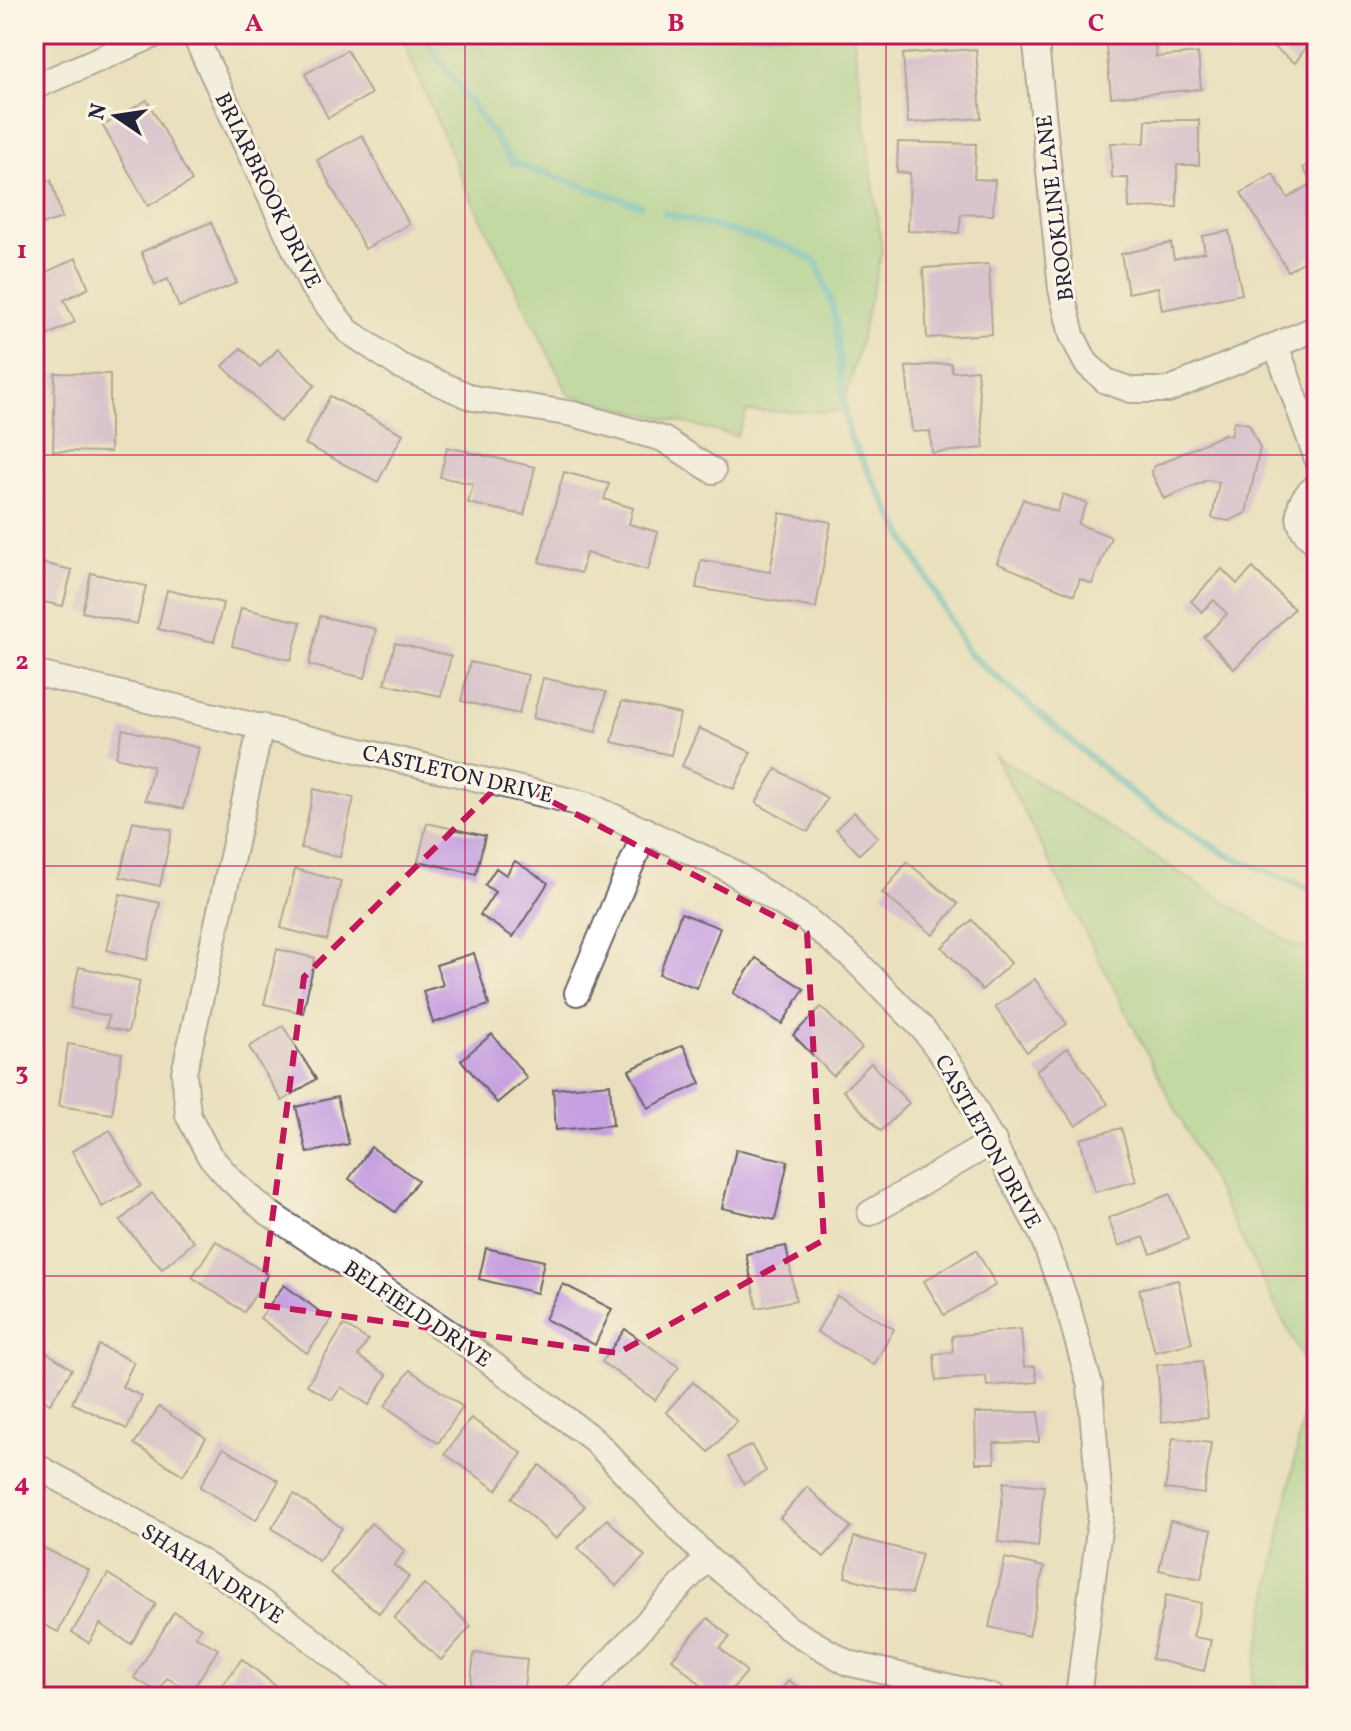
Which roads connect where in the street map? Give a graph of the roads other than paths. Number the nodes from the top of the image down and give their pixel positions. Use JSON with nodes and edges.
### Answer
{"nodes":[{"id":1,"x":157,"y":34,"type":"edge"},
{"id":2,"x":194,"y":34,"type":"edge"},
{"id":3,"x":1035,"y":34,"type":"edge"},
{"id":4,"x":34,"y":87,"type":"edge"},
{"id":5,"x":1317,"y":328,"type":"edge"},
{"id":6,"x":1277,"y":348,"type":"junction"},
{"id":7,"x":1317,"y":459,"type":"edge"},
{"id":8,"x":713,"y":471,"type":"dead end"},
{"id":9,"x":1317,"y":486,"type":"edge"},
{"id":10,"x":1317,"y":543,"type":"edge"},
{"id":11,"x":34,"y":673,"type":"edge"},
{"id":12,"x":261,"y":726,"type":"junction"},
{"id":13,"x":646,"y":830,"type":"junction"},
{"id":14,"x":577,"y":993,"type":"dead end"},
{"id":15,"x":994,"y":1141,"type":"junction"},
{"id":16,"x":870,"y":1213,"type":"dead end"},
{"id":17,"x":34,"y":1465,"type":"edge"},
{"id":18,"x":707,"y":1558,"type":"junction"},
{"id":19,"x":380,"y":1697,"type":"edge"},
{"id":20,"x":577,"y":1697,"type":"edge"},
{"id":21,"x":993,"y":1697,"type":"edge"},
{"id":22,"x":1078,"y":1697,"type":"edge"}],
"edges":[{"from":1,"to":4,"type":"street"},
{"from":2,"to":8,"type":"street","name":"BRIARBROOK DRIVE"},
{"from":3,"to":6,"type":"street","name":"BROOKLINE LANE"},
{"from":5,"to":6,"type":"street","name":"BROOKLINE LANE"},
{"from":6,"to":7,"type":"street"},
{"from":9,"to":10,"type":"street"},
{"from":11,"to":12,"type":"street","name":"CASTLETON DRIVE"},
{"from":12,"to":13,"type":"street","name":"CASTLETON DRIVE"},
{"from":12,"to":18,"type":"street","name":"BELFIELD DRIVE"},
{"from":13,"to":14,"type":"street"},
{"from":13,"to":15,"type":"street","name":"CASTLETON DRIVE"},
{"from":15,"to":16,"type":"street"},
{"from":15,"to":22,"type":"street","name":"CASTLETON DRIVE"},
{"from":17,"to":19,"type":"street","name":"SHAHAN DRIVE"},
{"from":18,"to":20,"type":"street"},
{"from":18,"to":21,"type":"street","name":"BELFIELD DRIVE"}]}
